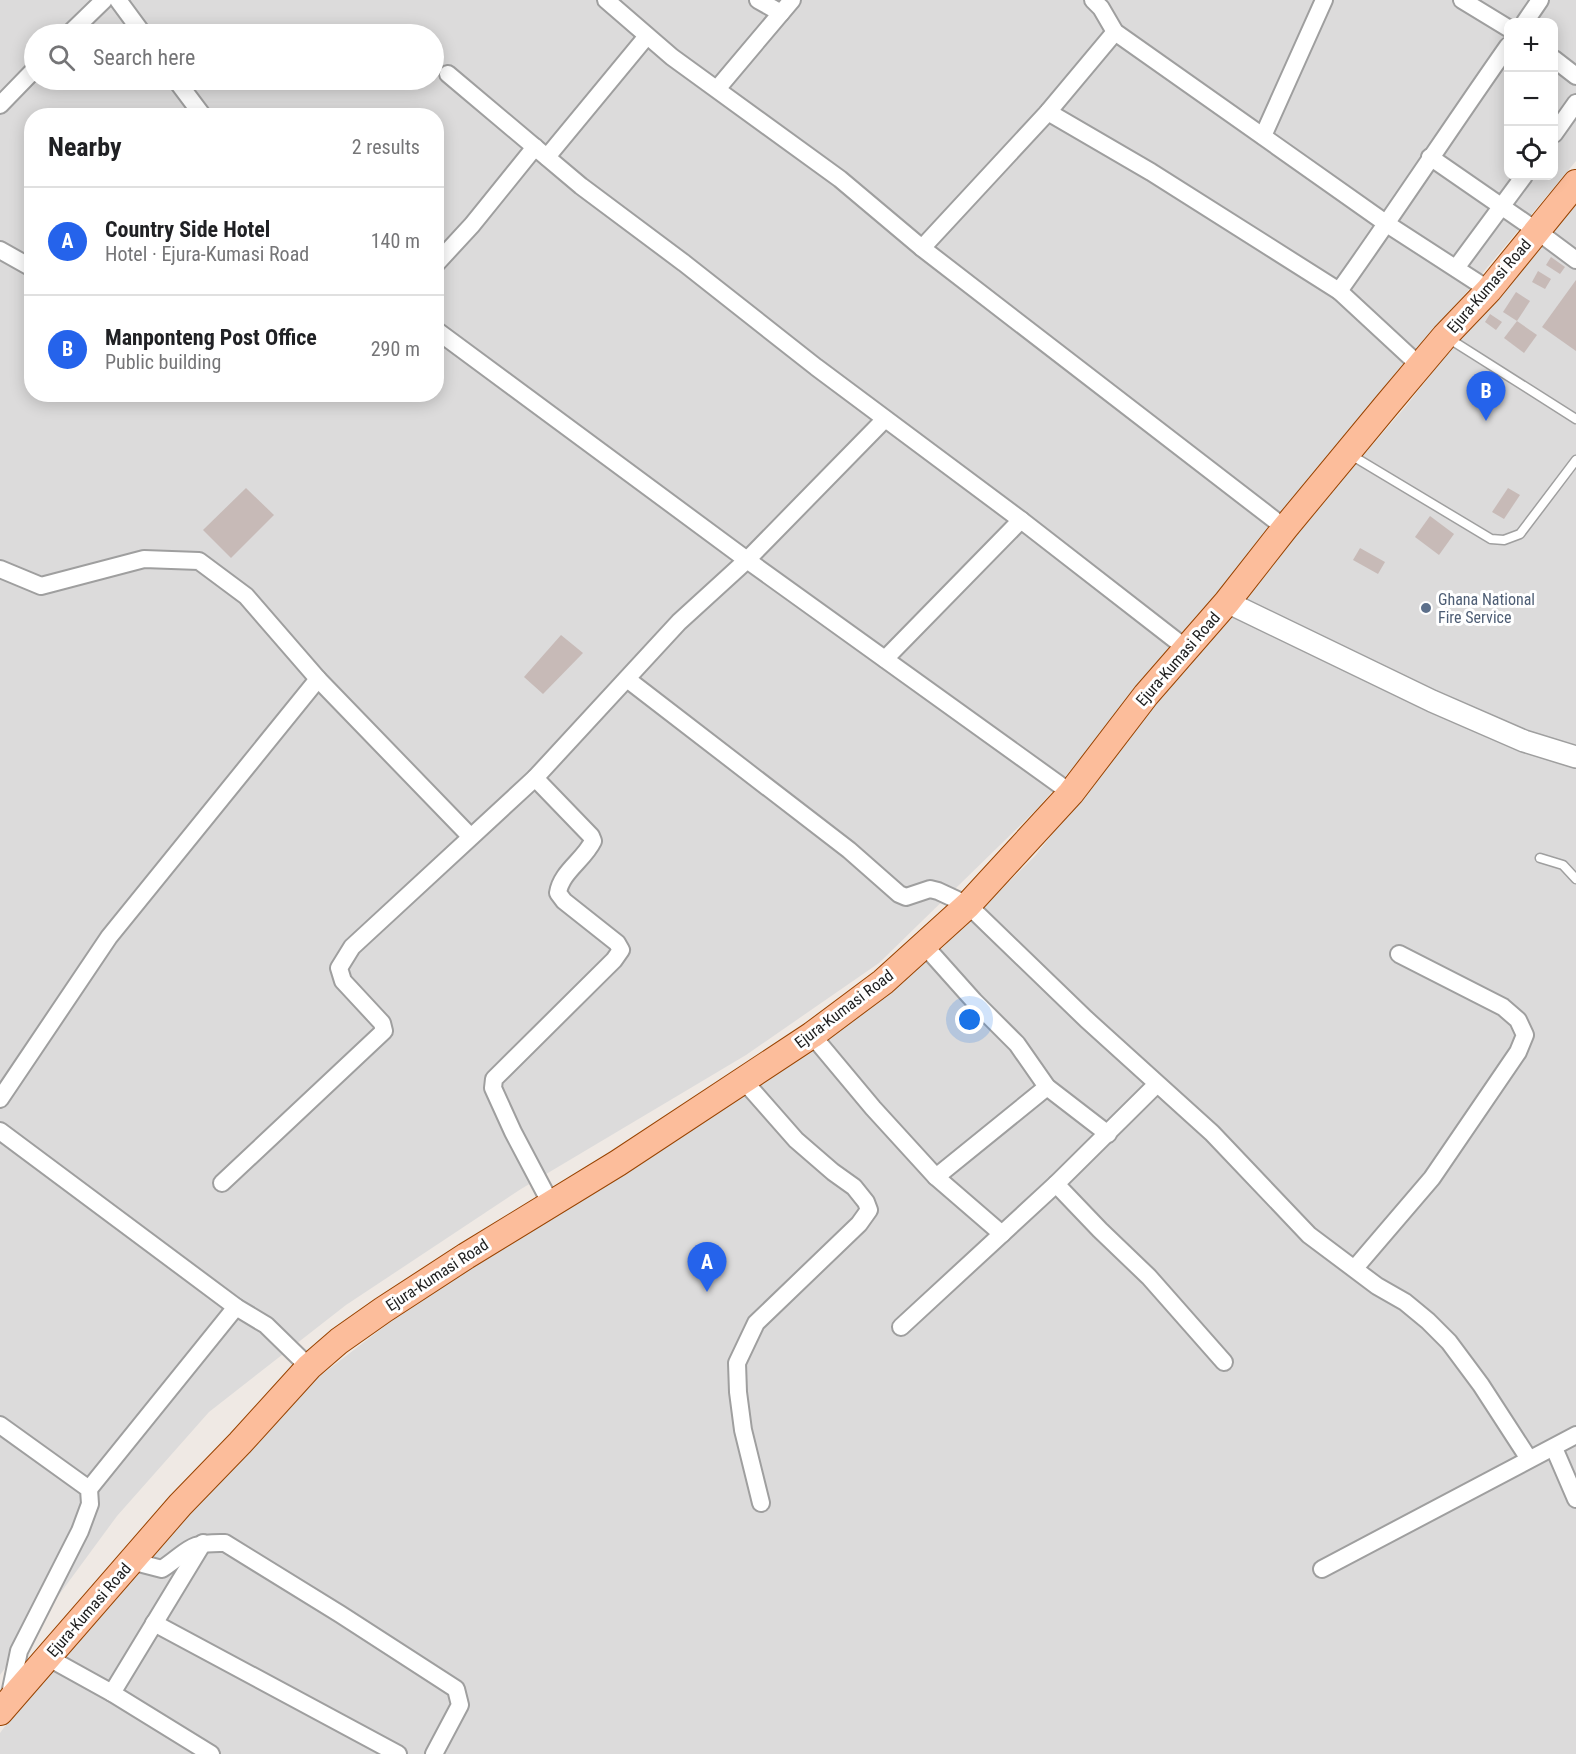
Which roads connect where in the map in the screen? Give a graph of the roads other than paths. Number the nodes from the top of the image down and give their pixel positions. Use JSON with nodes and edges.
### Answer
{"nodes":[{"id":1,"x":104,"y":0,"type":"edge"},
{"id":2,"x":118,"y":0,"type":"edge"},
{"id":3,"x":606,"y":0,"type":"edge"},
{"id":4,"x":758,"y":0,"type":"edge"},
{"id":5,"x":1093,"y":0,"type":"edge"},
{"id":6,"x":1324,"y":0,"type":"edge"},
{"id":7,"x":1462,"y":0,"type":"edge"},
{"id":8,"x":1540,"y":0,"type":"edge"},
{"id":9,"x":787,"y":6,"type":"edge"},
{"id":10,"x":1528,"y":18,"type":"edge"},
{"id":11,"x":79,"y":24,"type":"edge"},
{"id":12,"x":136,"y":24,"type":"edge"},
{"id":13,"x":1504,"y":25,"type":"edge"},
{"id":14,"x":1115,"y":32,"type":"junction"},
{"id":15,"x":647,"y":36,"type":"junction"},
{"id":16,"x":1504,"y":53,"type":"edge"},
{"id":17,"x":1558,"y":62,"type":"edge"},
{"id":18,"x":448,"y":74,"type":"dead end"},
{"id":19,"x":1576,"y":76,"type":"edge"},
{"id":20,"x":24,"y":80,"type":"edge"},
{"id":21,"x":717,"y":89,"type":"junction"},
{"id":22,"x":184,"y":90,"type":"edge"},
{"id":23,"x":1576,"y":103,"type":"edge"},
{"id":24,"x":0,"y":105,"type":"edge"},
{"id":25,"x":197,"y":108,"type":"edge"},
{"id":26,"x":1048,"y":112,"type":"junction"},
{"id":27,"x":1558,"y":128,"type":"edge"},
{"id":28,"x":1263,"y":136,"type":"junction"},
{"id":29,"x":541,"y":152,"type":"junction"},
{"id":30,"x":1430,"y":157,"type":"junction"},
{"id":31,"x":1521,"y":180,"type":"edge"},
{"id":32,"x":1576,"y":183,"type":"edge"},
{"id":33,"x":1502,"y":206,"type":"junction"},
{"id":34,"x":1387,"y":224,"type":"junction"},
{"id":35,"x":1537,"y":231,"type":"junction"},
{"id":36,"x":922,"y":248,"type":"junction"},
{"id":37,"x":0,"y":250,"type":"edge"},
{"id":38,"x":444,"y":255,"type":"edge"},
{"id":39,"x":1576,"y":261,"type":"edge"},
{"id":40,"x":24,"y":264,"type":"edge"},
{"id":41,"x":1456,"y":268,"type":"junction"},
{"id":42,"x":1489,"y":290,"type":"junction"},
{"id":43,"x":1339,"y":291,"type":"junction"},
{"id":44,"x":444,"y":336,"type":"edge"},
{"id":45,"x":1445,"y":336,"type":"junction"},
{"id":46,"x":1420,"y":366,"type":"junction"},
{"id":47,"x":885,"y":419,"type":"junction"},
{"id":48,"x":1576,"y":419,"type":"edge"},
{"id":49,"x":1348,"y":453,"type":"junction"},
{"id":50,"x":1576,"y":460,"type":"edge"},
{"id":51,"x":1021,"y":520,"type":"junction"},
{"id":52,"x":1285,"y":528,"type":"junction"},
{"id":53,"x":747,"y":560,"type":"junction"},
{"id":54,"x":0,"y":569,"type":"edge"},
{"id":55,"x":1227,"y":602,"type":"junction"},
{"id":56,"x":1187,"y":649,"type":"junction"},
{"id":57,"x":885,"y":659,"type":"junction"},
{"id":58,"x":318,"y":679,"type":"junction"},
{"id":59,"x":627,"y":679,"type":"junction"},
{"id":60,"x":1576,"y":757,"type":"edge"},
{"id":61,"x":535,"y":778,"type":"junction"},
{"id":62,"x":1071,"y":793,"type":"junction"},
{"id":63,"x":470,"y":836,"type":"junction"},
{"id":64,"x":1540,"y":858,"type":"dead end"},
{"id":65,"x":1576,"y":879,"type":"edge"},
{"id":66,"x":968,"y":905,"type":"junction"},
{"id":67,"x":924,"y":945,"type":"junction"},
{"id":68,"x":1399,"y":954,"type":"dead end"},
{"id":69,"x":812,"y":1035,"type":"junction"},
{"id":70,"x":744,"y":1082,"type":"junction"},
{"id":71,"x":1157,"y":1084,"type":"junction"},
{"id":72,"x":1047,"y":1087,"type":"junction"},
{"id":73,"x":0,"y":1099,"type":"edge"},
{"id":74,"x":0,"y":1131,"type":"edge"},
{"id":75,"x":1108,"y":1134,"type":"junction"},
{"id":76,"x":936,"y":1177,"type":"junction"},
{"id":77,"x":222,"y":1183,"type":"dead end"},
{"id":78,"x":1056,"y":1184,"type":"junction"},
{"id":79,"x":551,"y":1204,"type":"junction"},
{"id":80,"x":1002,"y":1234,"type":"junction"},
{"id":81,"x":1355,"y":1268,"type":"junction"},
{"id":82,"x":236,"y":1306,"type":"junction"},
{"id":83,"x":901,"y":1327,"type":"dead end"},
{"id":84,"x":1224,"y":1362,"type":"dead end"},
{"id":85,"x":309,"y":1367,"type":"junction"},
{"id":86,"x":0,"y":1425,"type":"edge"},
{"id":87,"x":1576,"y":1435,"type":"edge"},
{"id":88,"x":1554,"y":1448,"type":"junction"},
{"id":89,"x":1529,"y":1459,"type":"junction"},
{"id":90,"x":89,"y":1489,"type":"junction"},
{"id":91,"x":1576,"y":1499,"type":"edge"},
{"id":92,"x":761,"y":1503,"type":"dead end"},
{"id":93,"x":204,"y":1543,"type":"junction"},
{"id":94,"x":131,"y":1562,"type":"junction"},
{"id":95,"x":1322,"y":1569,"type":"dead end"},
{"id":96,"x":154,"y":1623,"type":"junction"},
{"id":97,"x":47,"y":1657,"type":"junction"},
{"id":98,"x":111,"y":1693,"type":"junction"},
{"id":99,"x":4,"y":1706,"type":"edge"},
{"id":100,"x":211,"y":1754,"type":"edge"},
{"id":101,"x":398,"y":1754,"type":"edge"},
{"id":102,"x":434,"y":1754,"type":"edge"}],
"edges":[{"from":1,"to":11,"type":"street"},
{"from":2,"to":12,"type":"street"},
{"from":3,"to":15,"type":"street"},
{"from":4,"to":9,"type":"street"},
{"from":5,"to":14,"type":"street"},
{"from":6,"to":28,"type":"street"},
{"from":7,"to":13,"type":"street"},
{"from":8,"to":10,"type":"street"},
{"from":9,"to":21,"type":"street"},
{"from":14,"to":26,"type":"street"},
{"from":14,"to":28,"type":"street"},
{"from":15,"to":21,"type":"street"},
{"from":15,"to":29,"type":"street"},
{"from":16,"to":30,"type":"street"},
{"from":17,"to":19,"type":"street"},
{"from":18,"to":29,"type":"street"},
{"from":20,"to":24,"type":"street"},
{"from":21,"to":36,"type":"street"},
{"from":22,"to":25,"type":"street"},
{"from":23,"to":27,"type":"street"},
{"from":26,"to":36,"type":"street"},
{"from":26,"to":43,"type":"street"},
{"from":28,"to":34,"type":"street"},
{"from":29,"to":38,"type":"street"},
{"from":29,"to":47,"type":"street"},
{"from":30,"to":33,"type":"street"},
{"from":30,"to":34,"type":"street"},
{"from":31,"to":33,"type":"street"},
{"from":32,"to":35,"type":"main road","name":"Ejura-Kumasi Road"},
{"from":33,"to":35,"type":"street"},
{"from":33,"to":41,"type":"street"},
{"from":34,"to":41,"type":"street"},
{"from":34,"to":43,"type":"street"},
{"from":35,"to":39,"type":"street"},
{"from":35,"to":42,"type":"main road","name":"Ejura-Kumasi Road"},
{"from":36,"to":52,"type":"street"},
{"from":37,"to":40,"type":"street"},
{"from":41,"to":42,"type":"street"},
{"from":42,"to":45,"type":"main road","name":"Ejura-Kumasi Road"},
{"from":43,"to":46,"type":"street"},
{"from":44,"to":53,"type":"street"},
{"from":45,"to":46,"type":"main road","name":"Ejura-Kumasi Road"},
{"from":45,"to":48,"type":"lane"},
{"from":46,"to":49,"type":"main road","name":"Ejura-Kumasi Road"},
{"from":47,"to":51,"type":"street"},
{"from":47,"to":53,"type":"street"},
{"from":49,"to":50,"type":"lane"},
{"from":49,"to":52,"type":"main road","name":"Ejura-Kumasi Road"},
{"from":51,"to":56,"type":"street"},
{"from":51,"to":57,"type":"street"},
{"from":52,"to":55,"type":"main road","name":"Ejura-Kumasi Road"},
{"from":53,"to":57,"type":"street"},
{"from":53,"to":59,"type":"street"},
{"from":54,"to":58,"type":"street"},
{"from":55,"to":56,"type":"main road","name":"Ejura-Kumasi Road"},
{"from":55,"to":60,"type":"street"},
{"from":56,"to":62,"type":"main road","name":"Ejura-Kumasi Road"},
{"from":57,"to":62,"type":"street"},
{"from":58,"to":63,"type":"street"},
{"from":58,"to":73,"type":"street"},
{"from":59,"to":61,"type":"street"},
{"from":59,"to":66,"type":"street"},
{"from":61,"to":63,"type":"street"},
{"from":61,"to":79,"type":"street"},
{"from":62,"to":66,"type":"main road","name":"Ejura-Kumasi Road"},
{"from":63,"to":77,"type":"street"},
{"from":64,"to":65,"type":"lane"},
{"from":66,"to":67,"type":"main road","name":"Ejura-Kumasi Road"},
{"from":66,"to":71,"type":"street"},
{"from":67,"to":69,"type":"main road","name":"Ejura-Kumasi Road"},
{"from":67,"to":72,"type":"street"},
{"from":68,"to":81,"type":"street"},
{"from":69,"to":70,"type":"main road","name":"Ejura-Kumasi Road"},
{"from":69,"to":76,"type":"street"},
{"from":70,"to":79,"type":"main road","name":"Ejura-Kumasi Road"},
{"from":70,"to":92,"type":"street"},
{"from":71,"to":75,"type":"street"},
{"from":71,"to":81,"type":"street"},
{"from":72,"to":75,"type":"street"},
{"from":72,"to":76,"type":"street"},
{"from":74,"to":82,"type":"street"},
{"from":75,"to":78,"type":"street"},
{"from":76,"to":80,"type":"street"},
{"from":78,"to":80,"type":"street"},
{"from":78,"to":84,"type":"street"},
{"from":79,"to":85,"type":"main road","name":"Ejura-Kumasi Road"},
{"from":80,"to":83,"type":"street"},
{"from":81,"to":89,"type":"street"},
{"from":82,"to":85,"type":"street"},
{"from":82,"to":90,"type":"street"},
{"from":85,"to":94,"type":"main road","name":"Ejura-Kumasi Road"},
{"from":86,"to":90,"type":"street"},
{"from":87,"to":88,"type":"street"},
{"from":88,"to":89,"type":"street"},
{"from":88,"to":91,"type":"street"},
{"from":89,"to":95,"type":"street"},
{"from":90,"to":99,"type":"street"},
{"from":93,"to":94,"type":"street"},
{"from":93,"to":96,"type":"street"},
{"from":93,"to":102,"type":"street"},
{"from":94,"to":97,"type":"main road","name":"Ejura-Kumasi Road"},
{"from":96,"to":98,"type":"street"},
{"from":96,"to":101,"type":"street"},
{"from":97,"to":98,"type":"street"},
{"from":97,"to":99,"type":"main road","name":"Ejura-Kumasi Road"},
{"from":98,"to":100,"type":"street"}]}
